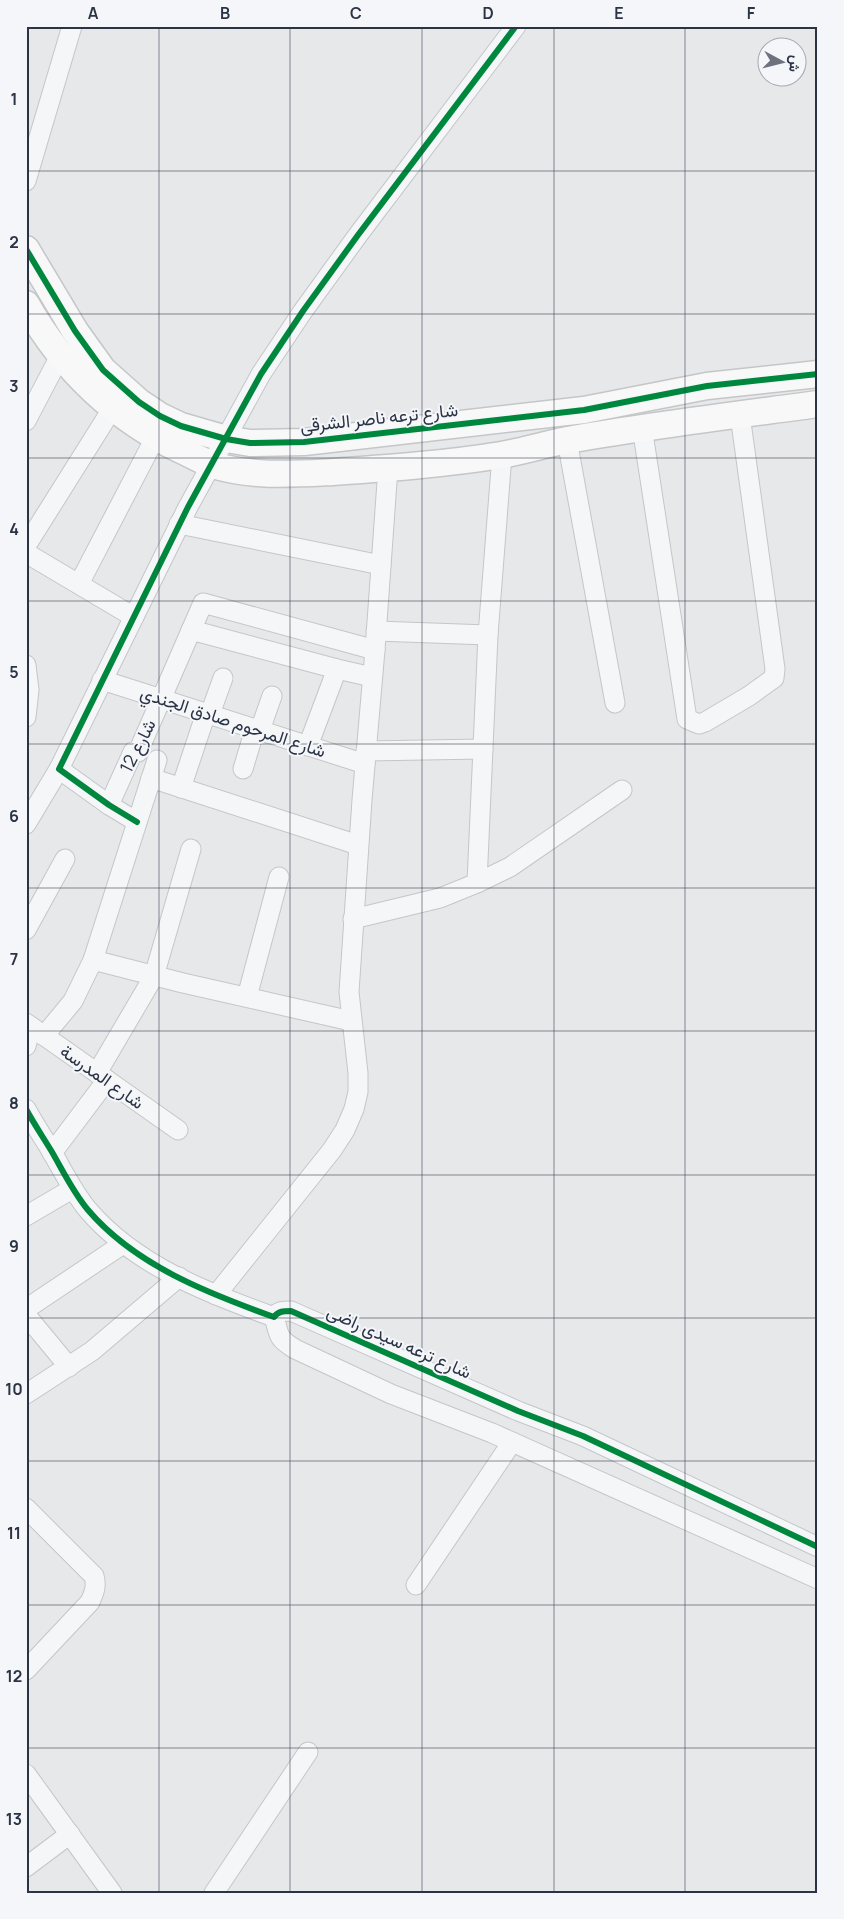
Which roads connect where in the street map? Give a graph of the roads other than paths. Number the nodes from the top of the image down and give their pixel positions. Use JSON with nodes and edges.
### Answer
{"nodes":[{"id":1,"x":72,"y":26,"type":"edge"},
{"id":2,"x":516,"y":26,"type":"edge"},
{"id":3,"x":26,"y":181,"type":"edge"},
{"id":4,"x":29,"y":259,"type":"edge"},
{"id":5,"x":26,"y":304,"type":"edge"},
{"id":6,"x":60,"y":356,"type":"junction"},
{"id":7,"x":818,"y":374,"type":"edge"},
{"id":8,"x":818,"y":404,"type":"edge"},
{"id":9,"x":112,"y":408,"type":"junction"},
{"id":10,"x":740,"y":415,"type":"junction"},
{"id":11,"x":26,"y":421,"type":"edge"},
{"id":12,"x":642,"y":428,"type":"junction"},
{"id":13,"x":155,"y":438,"type":"junction"},
{"id":14,"x":226,"y":438,"type":"junction"},
{"id":15,"x":567,"y":440,"type":"junction"},
{"id":16,"x":502,"y":455,"type":"junction"},
{"id":17,"x":212,"y":464,"type":"junction"},
{"id":18,"x":388,"y":468,"type":"junction"},
{"id":19,"x":179,"y":524,"type":"junction"},
{"id":20,"x":26,"y":546,"type":"edge"},
{"id":21,"x":26,"y":553,"type":"edge"},
{"id":22,"x":381,"y":566,"type":"junction"},
{"id":23,"x":79,"y":584,"type":"junction"},
{"id":24,"x":134,"y":616,"type":"junction"},
{"id":25,"x":191,"y":630,"type":"junction"},
{"id":26,"x":376,"y":631,"type":"junction"},
{"id":27,"x":488,"y":635,"type":"junction"},
{"id":28,"x":375,"y":650,"type":"junction"},
{"id":29,"x":26,"y":665,"type":"edge"},
{"id":30,"x":338,"y":669,"type":"junction"},
{"id":31,"x":223,"y":678,"type":"dead end"},
{"id":32,"x":372,"y":678,"type":"junction"},
{"id":33,"x":102,"y":680,"type":"junction"},
{"id":34,"x":272,"y":696,"type":"dead end"},
{"id":35,"x":161,"y":698,"type":"junction"},
{"id":36,"x":615,"y":703,"type":"dead end"},
{"id":37,"x":208,"y":714,"type":"junction"},
{"id":38,"x":26,"y":717,"type":"edge"},
{"id":39,"x":258,"y":729,"type":"junction"},
{"id":40,"x":308,"y":746,"type":"junction"},
{"id":41,"x":483,"y":749,"type":"junction"},
{"id":42,"x":365,"y":757,"type":"junction"},
{"id":43,"x":157,"y":760,"type":"dead end"},
{"id":44,"x":59,"y":769,"type":"junction"},
{"id":45,"x":243,"y":769,"type":"dead end"},
{"id":46,"x":151,"y":778,"type":"junction"},
{"id":47,"x":181,"y":788,"type":"junction"},
{"id":48,"x":622,"y":790,"type":"dead end"},
{"id":49,"x":32,"y":802,"type":"edge"},
{"id":50,"x":109,"y":805,"type":"junction"},
{"id":51,"x":138,"y":822,"type":"junction"},
{"id":52,"x":26,"y":824,"type":"edge"},
{"id":53,"x":358,"y":845,"type":"junction"},
{"id":54,"x":191,"y":849,"type":"dead end"},
{"id":55,"x":66,"y":859,"type":"dead end"},
{"id":56,"x":279,"y":877,"type":"dead end"},
{"id":57,"x":477,"y":883,"type":"junction"},
{"id":58,"x":353,"y":919,"type":"junction"},
{"id":59,"x":26,"y":930,"type":"edge"},
{"id":60,"x":93,"y":960,"type":"junction"},
{"id":61,"x":154,"y":976,"type":"junction"},
{"id":62,"x":247,"y":998,"type":"junction"},
{"id":63,"x":351,"y":1021,"type":"junction"},
{"id":64,"x":34,"y":1029,"type":"edge"},
{"id":65,"x":26,"y":1046,"type":"edge"},
{"id":66,"x":102,"y":1077,"type":"junction"},
{"id":67,"x":26,"y":1110,"type":"edge"},
{"id":68,"x":178,"y":1130,"type":"dead end"},
{"id":69,"x":52,"y":1152,"type":"junction"},
{"id":70,"x":72,"y":1188,"type":"junction"},
{"id":71,"x":26,"y":1216,"type":"edge"},
{"id":72,"x":124,"y":1244,"type":"junction"},
{"id":73,"x":179,"y":1277,"type":"junction"},
{"id":74,"x":216,"y":1296,"type":"junction"},
{"id":75,"x":26,"y":1309,"type":"edge"},
{"id":76,"x":26,"y":1314,"type":"edge"},
{"id":77,"x":274,"y":1317,"type":"junction"},
{"id":78,"x":68,"y":1367,"type":"junction"},
{"id":79,"x":26,"y":1394,"type":"edge"},
{"id":80,"x":512,"y":1442,"type":"junction"},
{"id":81,"x":26,"y":1508,"type":"edge"},
{"id":82,"x":818,"y":1547,"type":"edge"},
{"id":83,"x":818,"y":1579,"type":"edge"},
{"id":84,"x":416,"y":1585,"type":"dead end"},
{"id":85,"x":26,"y":1670,"type":"edge"},
{"id":86,"x":308,"y":1752,"type":"dead end"},
{"id":87,"x":26,"y":1774,"type":"edge"},
{"id":88,"x":70,"y":1834,"type":"junction"},
{"id":89,"x":26,"y":1867,"type":"edge"},
{"id":90,"x":112,"y":1893,"type":"edge"},
{"id":91,"x":214,"y":1893,"type":"edge"}],
"edges":[{"from":1,"to":3,"type":"street"},
{"from":2,"to":14,"type":"street"},
{"from":4,"to":14,"type":"street","name":"شارع ترعه ناصر الشرقى"},
{"from":5,"to":6,"type":"street"},
{"from":6,"to":9,"type":"street"},
{"from":6,"to":11,"type":"street"},
{"from":7,"to":14,"type":"street","name":"شارع ترعه ناصر الشرقى"},
{"from":8,"to":10,"type":"street"},
{"from":9,"to":13,"type":"street"},
{"from":9,"to":20,"type":"street"},
{"from":10,"to":12,"type":"street"},
{"from":10,"to":12,"type":"street"},
{"from":12,"to":15,"type":"street"},
{"from":13,"to":17,"type":"street"},
{"from":13,"to":23,"type":"street"},
{"from":14,"to":17,"type":"street"},
{"from":15,"to":16,"type":"street"},
{"from":15,"to":36,"type":"street"},
{"from":16,"to":18,"type":"street"},
{"from":16,"to":27,"type":"street"},
{"from":17,"to":18,"type":"street"},
{"from":17,"to":19,"type":"street"},
{"from":18,"to":22,"type":"street"},
{"from":19,"to":22,"type":"street"},
{"from":19,"to":24,"type":"street"},
{"from":21,"to":23,"type":"street"},
{"from":22,"to":26,"type":"street"},
{"from":23,"to":24,"type":"street"},
{"from":24,"to":33,"type":"street"},
{"from":25,"to":28,"type":"street","name":"شارع 12"},
{"from":25,"to":30,"type":"street"},
{"from":25,"to":35,"type":"street","name":"شارع 12"},
{"from":26,"to":27,"type":"street"},
{"from":26,"to":28,"type":"street"},
{"from":27,"to":41,"type":"street"},
{"from":28,"to":32,"type":"street"},
{"from":29,"to":38,"type":"street"},
{"from":30,"to":32,"type":"street"},
{"from":30,"to":40,"type":"street"},
{"from":31,"to":37,"type":"street"},
{"from":32,"to":42,"type":"street"},
{"from":33,"to":35,"type":"street","name":"شارع المرحوم صادق الجندي"},
{"from":33,"to":44,"type":"street"},
{"from":34,"to":39,"type":"street"},
{"from":35,"to":37,"type":"street","name":"شارع المرحوم صادق الجندي"},
{"from":35,"to":50,"type":"street","name":"شارع 12"},
{"from":37,"to":39,"type":"street","name":"شارع المرحوم صادق الجندي"},
{"from":37,"to":47,"type":"street"},
{"from":39,"to":40,"type":"street","name":"شارع المرحوم صادق الجندي"},
{"from":39,"to":45,"type":"street"},
{"from":40,"to":42,"type":"street","name":"شارع المرحوم صادق الجندي"},
{"from":41,"to":42,"type":"street","name":"شارع المرحوم صادق الجندي"},
{"from":41,"to":57,"type":"street"},
{"from":42,"to":53,"type":"street"},
{"from":43,"to":46,"type":"street"},
{"from":44,"to":49,"type":"street"},
{"from":44,"to":50,"type":"street"},
{"from":46,"to":47,"type":"street"},
{"from":46,"to":51,"type":"street"},
{"from":47,"to":53,"type":"street"},
{"from":48,"to":57,"type":"street"},
{"from":49,"to":52,"type":"street"},
{"from":50,"to":51,"type":"street"},
{"from":51,"to":60,"type":"street"},
{"from":53,"to":58,"type":"street"},
{"from":54,"to":61,"type":"street"},
{"from":55,"to":59,"type":"street"},
{"from":56,"to":62,"type":"street"},
{"from":57,"to":58,"type":"street"},
{"from":58,"to":63,"type":"street"},
{"from":60,"to":61,"type":"street"},
{"from":60,"to":64,"type":"street"},
{"from":61,"to":62,"type":"street"},
{"from":61,"to":66,"type":"street"},
{"from":62,"to":63,"type":"street"},
{"from":63,"to":74,"type":"street"},
{"from":64,"to":65,"type":"street"},
{"from":64,"to":66,"type":"street","name":"شارع المدرسة"},
{"from":66,"to":68,"type":"street","name":"شارع المدرسة"},
{"from":66,"to":69,"type":"street"},
{"from":67,"to":69,"type":"street","name":"شارع ترعه سيدى راضى"},
{"from":69,"to":70,"type":"street","name":"شارع ترعه سيدى راضى"},
{"from":70,"to":71,"type":"street"},
{"from":70,"to":72,"type":"street","name":"شارع ترعه سيدى راضى"},
{"from":72,"to":73,"type":"street","name":"شارع ترعه سيدى راضى"},
{"from":72,"to":75,"type":"street"},
{"from":73,"to":74,"type":"street","name":"شارع ترعه سيدى راضى"},
{"from":73,"to":78,"type":"street"},
{"from":74,"to":77,"type":"street","name":"شارع ترعه سيدى راضى"},
{"from":76,"to":78,"type":"street"},
{"from":77,"to":80,"type":"street"},
{"from":77,"to":82,"type":"street","name":"شارع ترعه سيدى راضى"},
{"from":78,"to":79,"type":"street"},
{"from":80,"to":83,"type":"street"},
{"from":80,"to":84,"type":"street"},
{"from":81,"to":85,"type":"street"},
{"from":86,"to":91,"type":"street"},
{"from":87,"to":88,"type":"street"},
{"from":88,"to":89,"type":"street"},
{"from":88,"to":90,"type":"street"}]}
